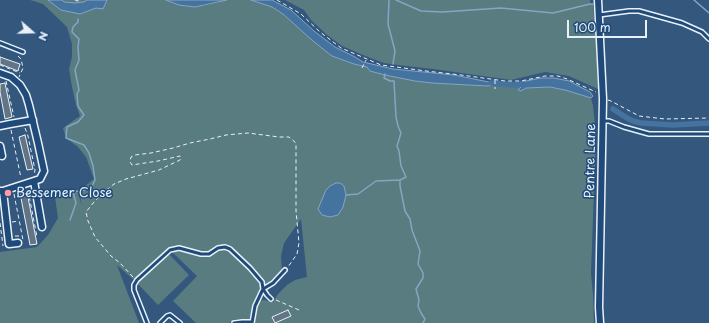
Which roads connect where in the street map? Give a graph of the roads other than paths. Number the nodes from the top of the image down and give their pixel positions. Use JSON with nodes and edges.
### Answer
{"nodes":[{"id":1,"x":598,"y":0,"type":"edge"},
{"id":2,"x":599,"y":15,"type":"junction"},
{"id":3,"x":709,"y":39,"type":"edge"},
{"id":4,"x":0,"y":43,"type":"edge"},
{"id":5,"x":23,"y":52,"type":"dead end"},
{"id":6,"x":2,"y":73,"type":"edge"},
{"id":7,"x":33,"y":120,"type":"junction"},
{"id":8,"x":603,"y":121,"type":"junction"},
{"id":9,"x":0,"y":126,"type":"edge"},
{"id":10,"x":709,"y":134,"type":"edge"},
{"id":11,"x":0,"y":146,"type":"edge"},
{"id":12,"x":2,"y":156,"type":"dead end"},
{"id":13,"x":28,"y":183,"type":"junction"},
{"id":14,"x":1,"y":191,"type":"edge"},
{"id":15,"x":3,"y":223,"type":"edge"},
{"id":16,"x":42,"y":227,"type":"dead end"},
{"id":17,"x":21,"y":244,"type":"road end"},
{"id":18,"x":285,"y":270,"type":"road end"},
{"id":19,"x":264,"y":289,"type":"junction"},
{"id":20,"x":272,"y":299,"type":"road end"},
{"id":21,"x":147,"y":323,"type":"edge"},
{"id":22,"x":160,"y":323,"type":"edge"},
{"id":23,"x":180,"y":323,"type":"edge"},
{"id":24,"x":234,"y":323,"type":"edge"},
{"id":25,"x":252,"y":323,"type":"edge"},
{"id":26,"x":600,"y":323,"type":"edge"}],
"edges":[{"from":1,"to":2,"type":"street","name":"Pentre Lane"},
{"from":2,"to":3,"type":"lane"},
{"from":2,"to":8,"type":"street","name":"Pentre Lane"},
{"from":4,"to":5,"type":"lane"},
{"from":6,"to":7,"type":"street"},
{"from":7,"to":9,"type":"street"},
{"from":7,"to":13,"type":"street"},
{"from":8,"to":10,"type":"lane"},
{"from":8,"to":26,"type":"street","name":"Pentre Lane"},
{"from":11,"to":12,"type":"street"},
{"from":13,"to":14,"type":"street"},
{"from":13,"to":16,"type":"street"},
{"from":14,"to":15,"type":"street"},
{"from":15,"to":17,"type":"street"},
{"from":18,"to":19,"type":"lane"},
{"from":19,"to":20,"type":"lane"},
{"from":19,"to":21,"type":"lane"},
{"from":19,"to":25,"type":"lane"},
{"from":22,"to":23,"type":"lane"},
{"from":24,"to":25,"type":"lane"}]}
